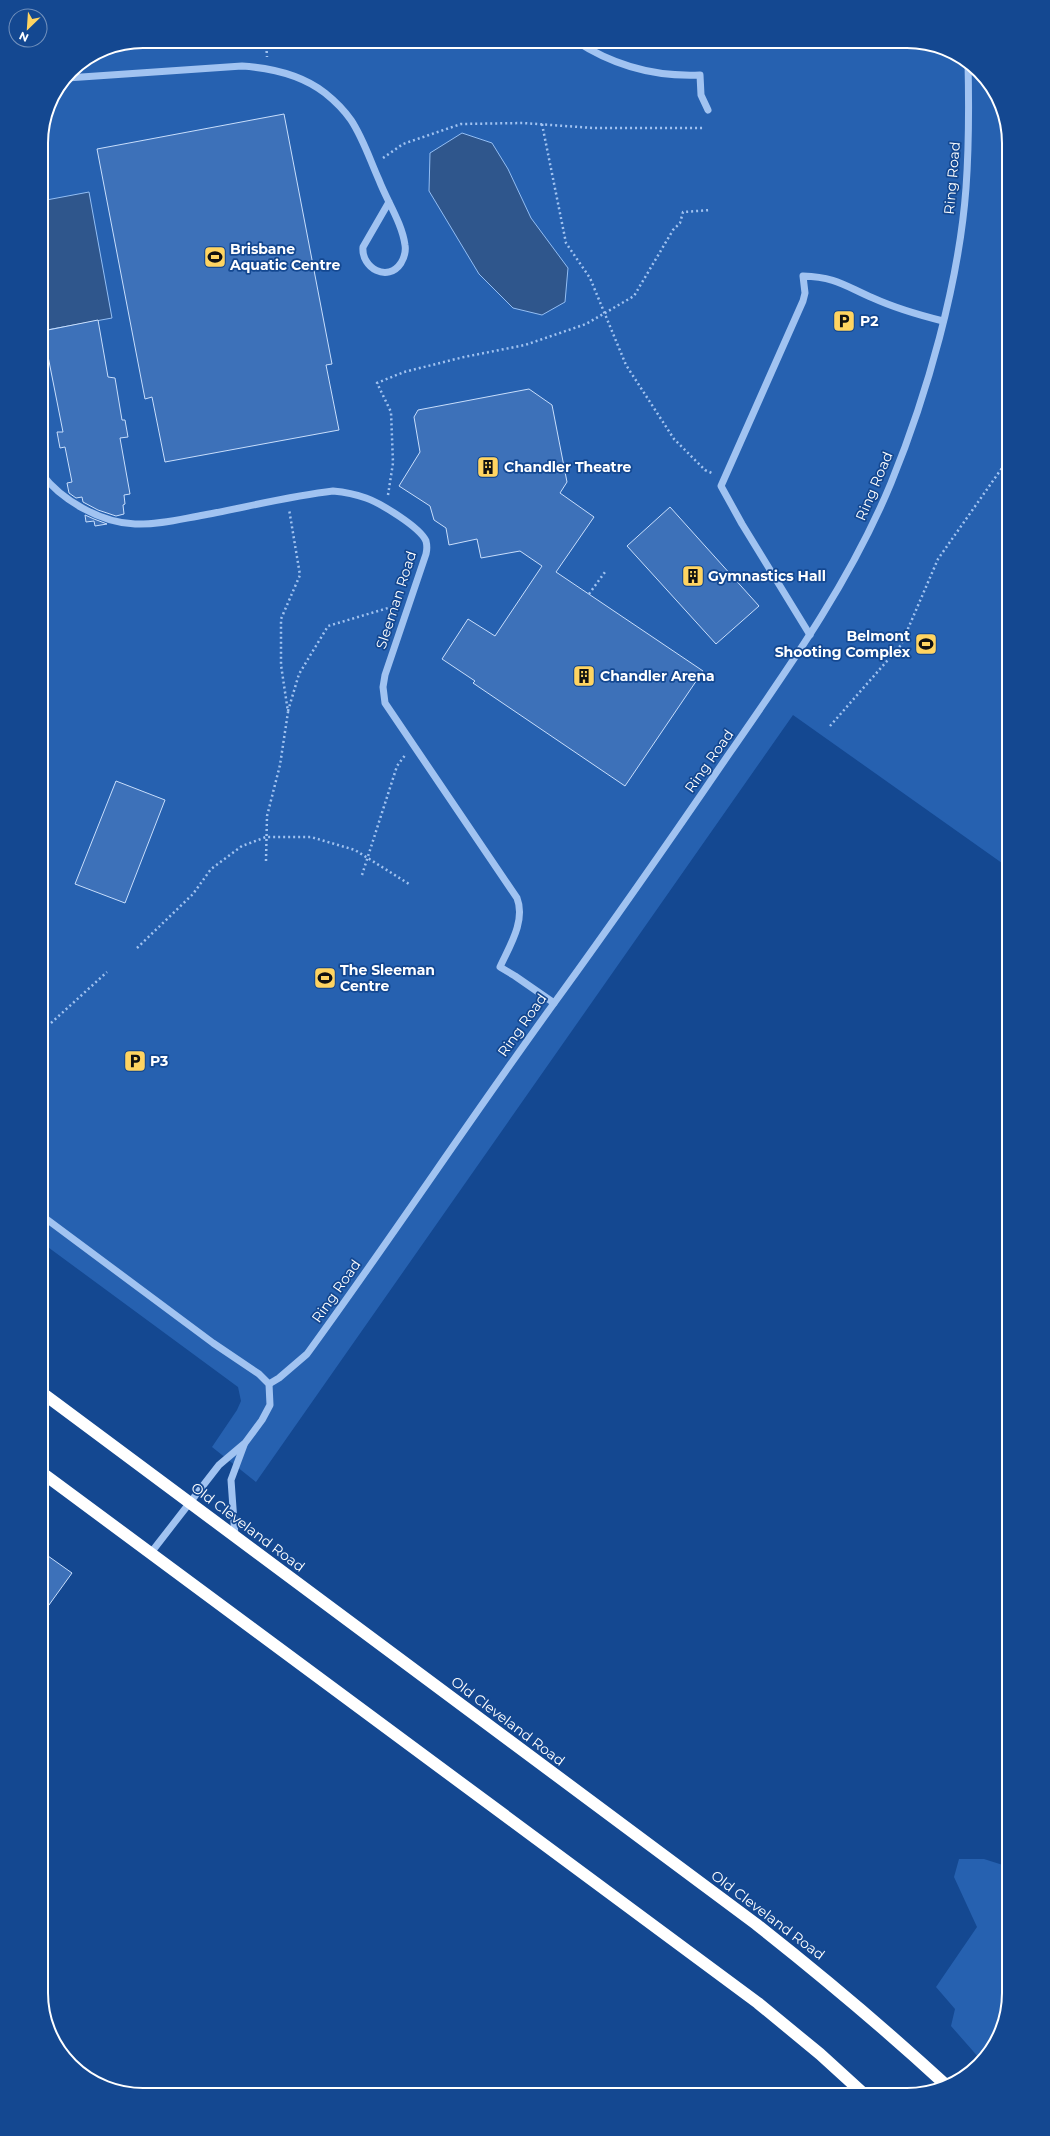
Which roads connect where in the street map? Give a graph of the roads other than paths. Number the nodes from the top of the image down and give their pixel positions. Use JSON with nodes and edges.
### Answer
{"nodes":[{"id":1,"x":587,"y":48,"type":"edge"},
{"id":2,"x":968,"y":71,"type":"edge"},
{"id":3,"x":75,"y":77,"type":"edge"},
{"id":4,"x":708,"y":110,"type":"dead end"},
{"id":5,"x":389,"y":202,"type":"junction"},
{"id":6,"x":943,"y":321,"type":"junction"},
{"id":7,"x":48,"y":480,"type":"edge"},
{"id":8,"x":810,"y":635,"type":"junction"},
{"id":9,"x":554,"y":1003,"type":"junction"},
{"id":10,"x":48,"y":1220,"type":"edge"},
{"id":11,"x":269,"y":1384,"type":"junction"},
{"id":12,"x":48,"y":1397,"type":"edge"},
{"id":13,"x":245,"y":1443,"type":"junction"},
{"id":14,"x":48,"y":1477,"type":"edge"},
{"id":15,"x":190,"y":1502,"type":"junction"},
{"id":16,"x":235,"y":1536,"type":"junction"},
{"id":17,"x":150,"y":1554,"type":"junction"},
{"id":18,"x":942,"y":2081,"type":"edge"},
{"id":19,"x":857,"y":2088,"type":"edge"}],
"edges":[{"from":1,"to":4,"type":"lane"},
{"from":2,"to":6,"type":"lane","name":"Ring Road"},
{"from":3,"to":5,"type":"lane"},
{"from":5,"to":5,"type":"lane"},
{"from":6,"to":8,"type":"lane","name":"Ring Road"},
{"from":6,"to":8,"type":"lane"},
{"from":7,"to":9,"type":"lane","name":"Sleeman Road"},
{"from":8,"to":9,"type":"lane","name":"Ring Road"},
{"from":9,"to":11,"type":"lane","name":"Ring Road"},
{"from":10,"to":11,"type":"lane"},
{"from":11,"to":13,"type":"lane"},
{"from":12,"to":15,"type":"highway","name":"Old Cleveland Road"},
{"from":13,"to":15,"type":"lane"},
{"from":13,"to":16,"type":"lane"},
{"from":14,"to":17,"type":"highway"},
{"from":15,"to":16,"type":"highway","name":"Old Cleveland Road"},
{"from":15,"to":17,"type":"lane"},
{"from":16,"to":18,"type":"highway","name":"Old Cleveland Road"},
{"from":17,"to":19,"type":"highway"}]}
